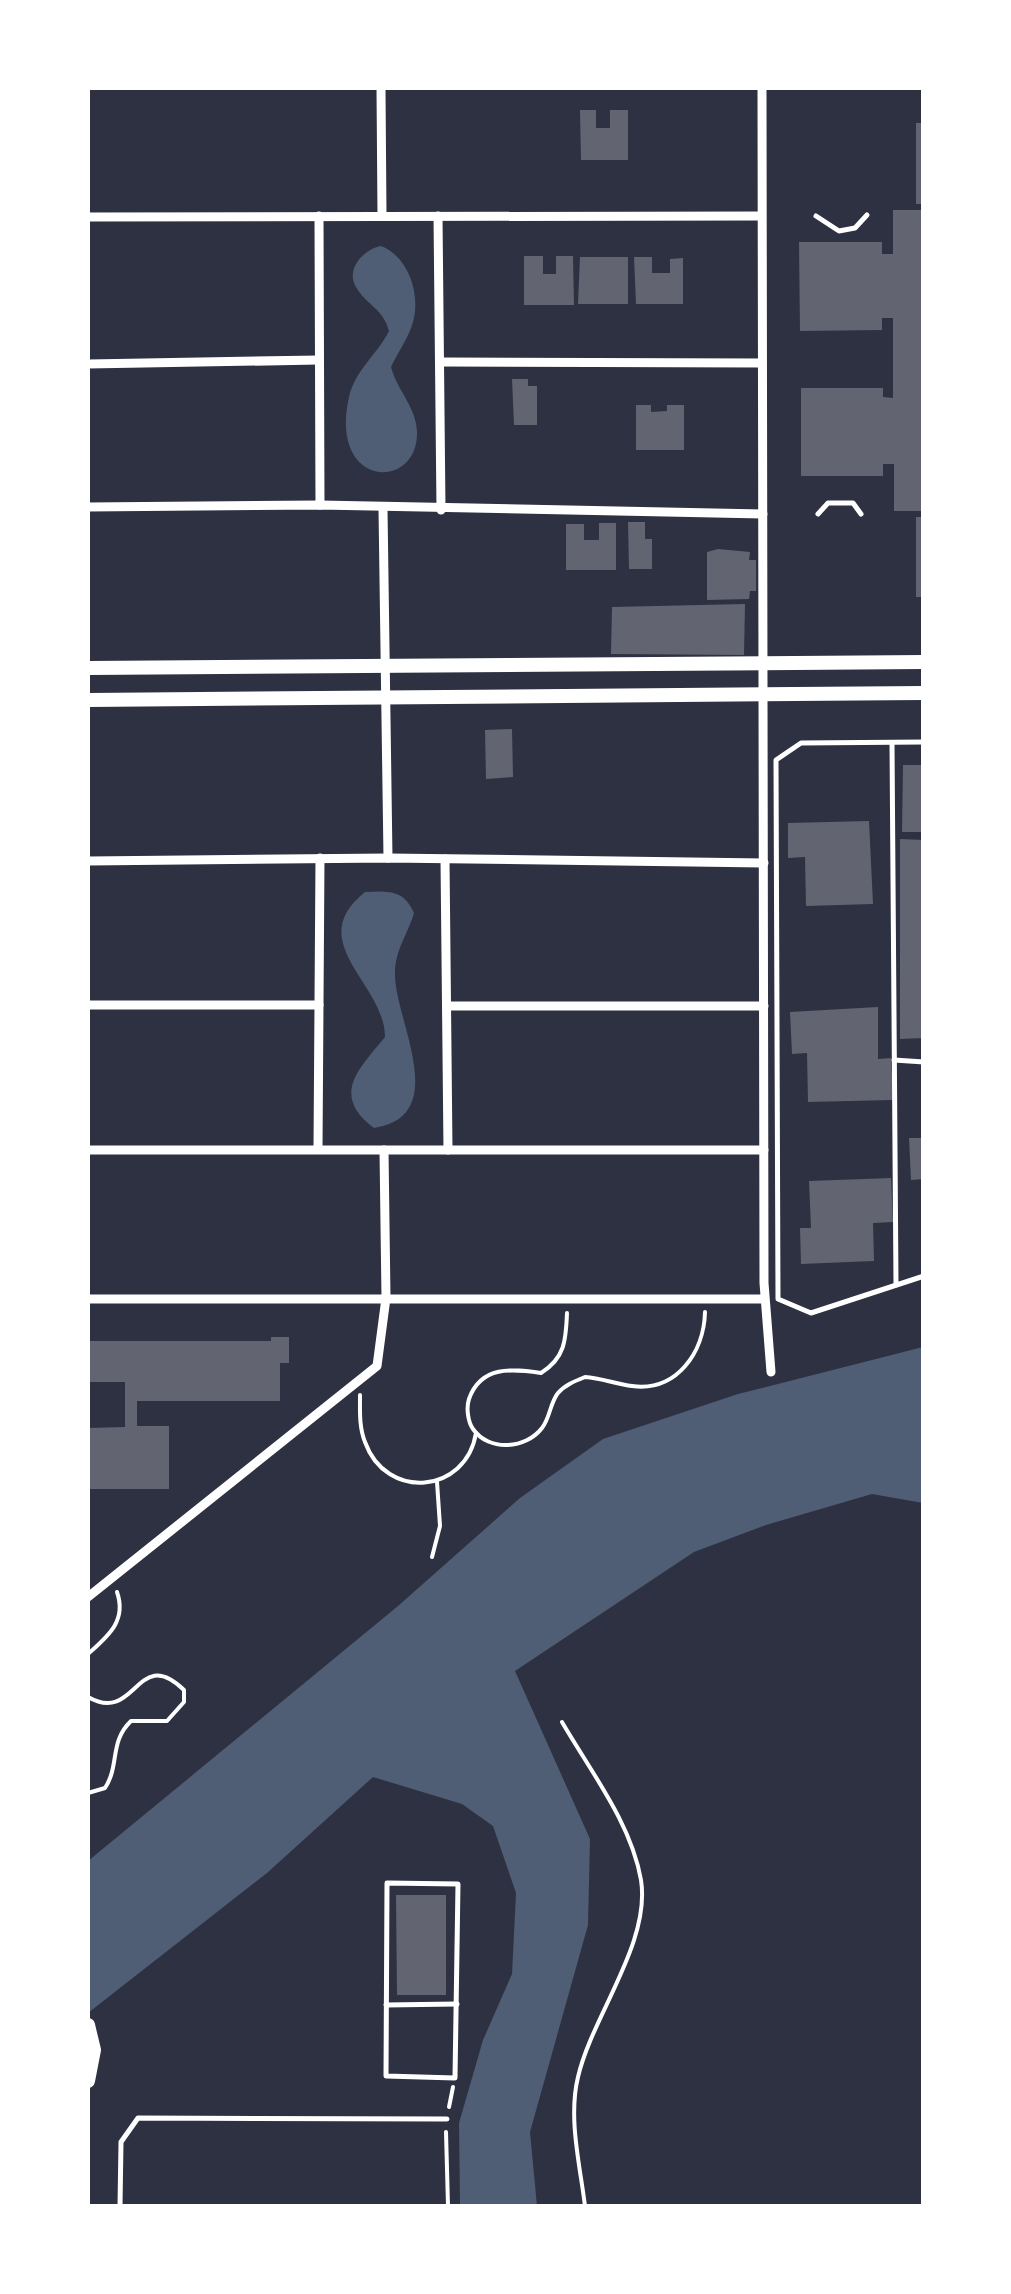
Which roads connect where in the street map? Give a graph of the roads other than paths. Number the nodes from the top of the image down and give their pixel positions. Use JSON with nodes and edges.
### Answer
{"nodes":[{"id":1,"x":381,"y":88,"type":"edge"},
{"id":2,"x":762,"y":88,"type":"edge"},
{"id":3,"x":867,"y":215,"type":"dead end"},
{"id":4,"x":319,"y":216,"type":"junction"},
{"id":5,"x":382,"y":216,"type":"junction"},
{"id":6,"x":438,"y":216,"type":"junction"},
{"id":7,"x":762,"y":216,"type":"junction"},
{"id":8,"x":816,"y":216,"type":"dead end"},
{"id":9,"x":88,"y":217,"type":"edge"},
{"id":10,"x":319,"y":360,"type":"junction"},
{"id":11,"x":442,"y":362,"type":"junction"},
{"id":12,"x":761,"y":362,"type":"junction"},
{"id":13,"x":88,"y":364,"type":"edge"},
{"id":14,"x":320,"y":505,"type":"junction"},
{"id":15,"x":88,"y":507,"type":"edge"},
{"id":16,"x":383,"y":509,"type":"junction"},
{"id":17,"x":441,"y":510,"type":"junction"},
{"id":18,"x":763,"y":514,"type":"junction"},
{"id":19,"x":818,"y":514,"type":"dead end"},
{"id":20,"x":861,"y":514,"type":"dead end"},
{"id":21,"x":924,"y":662,"type":"edge"},
{"id":22,"x":764,"y":663,"type":"junction"},
{"id":23,"x":385,"y":666,"type":"junction"},
{"id":24,"x":88,"y":668,"type":"edge"},
{"id":25,"x":764,"y":693,"type":"junction"},
{"id":26,"x":924,"y":693,"type":"edge"},
{"id":27,"x":384,"y":698,"type":"junction"},
{"id":28,"x":88,"y":700,"type":"edge"},
{"id":29,"x":892,"y":742,"type":"junction"},
{"id":30,"x":924,"y":742,"type":"edge"},
{"id":31,"x":320,"y":858,"type":"junction"},
{"id":32,"x":388,"y":858,"type":"junction"},
{"id":33,"x":445,"y":858,"type":"junction"},
{"id":34,"x":88,"y":861,"type":"edge"},
{"id":35,"x":764,"y":863,"type":"junction"},
{"id":36,"x":88,"y":1005,"type":"edge"},
{"id":37,"x":319,"y":1005,"type":"junction"},
{"id":38,"x":447,"y":1006,"type":"junction"},
{"id":39,"x":764,"y":1006,"type":"junction"},
{"id":40,"x":894,"y":1060,"type":"junction"},
{"id":41,"x":924,"y":1062,"type":"edge"},
{"id":42,"x":318,"y":1149,"type":"junction"},
{"id":43,"x":88,"y":1150,"type":"edge"},
{"id":44,"x":384,"y":1150,"type":"junction"},
{"id":45,"x":448,"y":1150,"type":"junction"},
{"id":46,"x":764,"y":1150,"type":"junction"},
{"id":47,"x":778,"y":1273,"type":"junction"},
{"id":48,"x":924,"y":1276,"type":"edge"},
{"id":49,"x":764,"y":1278,"type":"junction"},
{"id":50,"x":778,"y":1284,"type":"junction"},
{"id":51,"x":896,"y":1285,"type":"junction"},
{"id":52,"x":386,"y":1298,"type":"junction"},
{"id":53,"x":88,"y":1299,"type":"edge"},
{"id":54,"x":764,"y":1299,"type":"junction"},
{"id":55,"x":772,"y":1372,"type":"dead end"},
{"id":56,"x":88,"y":1597,"type":"edge"},
{"id":57,"x":457,"y":2004,"type":"junction"},
{"id":58,"x":386,"y":2005,"type":"junction"},
{"id":59,"x":88,"y":2025,"type":"edge"},
{"id":60,"x":88,"y":2080,"type":"edge"},
{"id":61,"x":447,"y":2119,"type":"road end"},
{"id":62,"x":120,"y":2206,"type":"edge"}],
"edges":[{"from":1,"to":5,"type":"street"},
{"from":2,"to":7,"type":"street"},
{"from":3,"to":8,"type":"lane"},
{"from":4,"to":5,"type":"street"},
{"from":4,"to":9,"type":"street"},
{"from":4,"to":10,"type":"street"},
{"from":5,"to":6,"type":"street"},
{"from":6,"to":7,"type":"street"},
{"from":6,"to":11,"type":"street"},
{"from":7,"to":12,"type":"street"},
{"from":10,"to":13,"type":"street"},
{"from":10,"to":14,"type":"street"},
{"from":11,"to":12,"type":"street"},
{"from":11,"to":17,"type":"street"},
{"from":12,"to":18,"type":"street"},
{"from":14,"to":15,"type":"street"},
{"from":14,"to":16,"type":"street"},
{"from":16,"to":17,"type":"street"},
{"from":16,"to":23,"type":"street"},
{"from":17,"to":18,"type":"street"},
{"from":18,"to":22,"type":"street"},
{"from":19,"to":20,"type":"lane"},
{"from":21,"to":22,"type":"main road"},
{"from":22,"to":23,"type":"main road"},
{"from":22,"to":25,"type":"street"},
{"from":23,"to":24,"type":"main road"},
{"from":23,"to":27,"type":"street"},
{"from":25,"to":26,"type":"main road"},
{"from":25,"to":27,"type":"main road"},
{"from":25,"to":35,"type":"street"},
{"from":27,"to":28,"type":"main road"},
{"from":27,"to":32,"type":"street"},
{"from":29,"to":30,"type":"lane"},
{"from":29,"to":40,"type":"lane"},
{"from":29,"to":47,"type":"lane"},
{"from":31,"to":32,"type":"street"},
{"from":31,"to":34,"type":"street"},
{"from":31,"to":37,"type":"street"},
{"from":32,"to":33,"type":"street"},
{"from":33,"to":35,"type":"street"},
{"from":33,"to":38,"type":"street"},
{"from":35,"to":39,"type":"street"},
{"from":36,"to":37,"type":"street"},
{"from":37,"to":42,"type":"street"},
{"from":38,"to":39,"type":"street"},
{"from":38,"to":45,"type":"street"},
{"from":39,"to":46,"type":"street"},
{"from":40,"to":41,"type":"lane"},
{"from":40,"to":51,"type":"lane"},
{"from":42,"to":43,"type":"street"},
{"from":42,"to":44,"type":"street"},
{"from":44,"to":45,"type":"street"},
{"from":44,"to":52,"type":"street"},
{"from":45,"to":46,"type":"street"},
{"from":46,"to":49,"type":"street"},
{"from":47,"to":49,"type":"lane"},
{"from":47,"to":50,"type":"lane"},
{"from":48,"to":51,"type":"lane"},
{"from":49,"to":50,"type":"lane"},
{"from":49,"to":54,"type":"street"},
{"from":50,"to":51,"type":"lane"},
{"from":52,"to":53,"type":"street"},
{"from":52,"to":54,"type":"street"},
{"from":52,"to":56,"type":"street"},
{"from":54,"to":55,"type":"street"},
{"from":57,"to":58,"type":"lane"},
{"from":57,"to":58,"type":"lane"},
{"from":57,"to":58,"type":"lane"},
{"from":59,"to":60,"type":"main road"},
{"from":61,"to":62,"type":"lane"}]}
